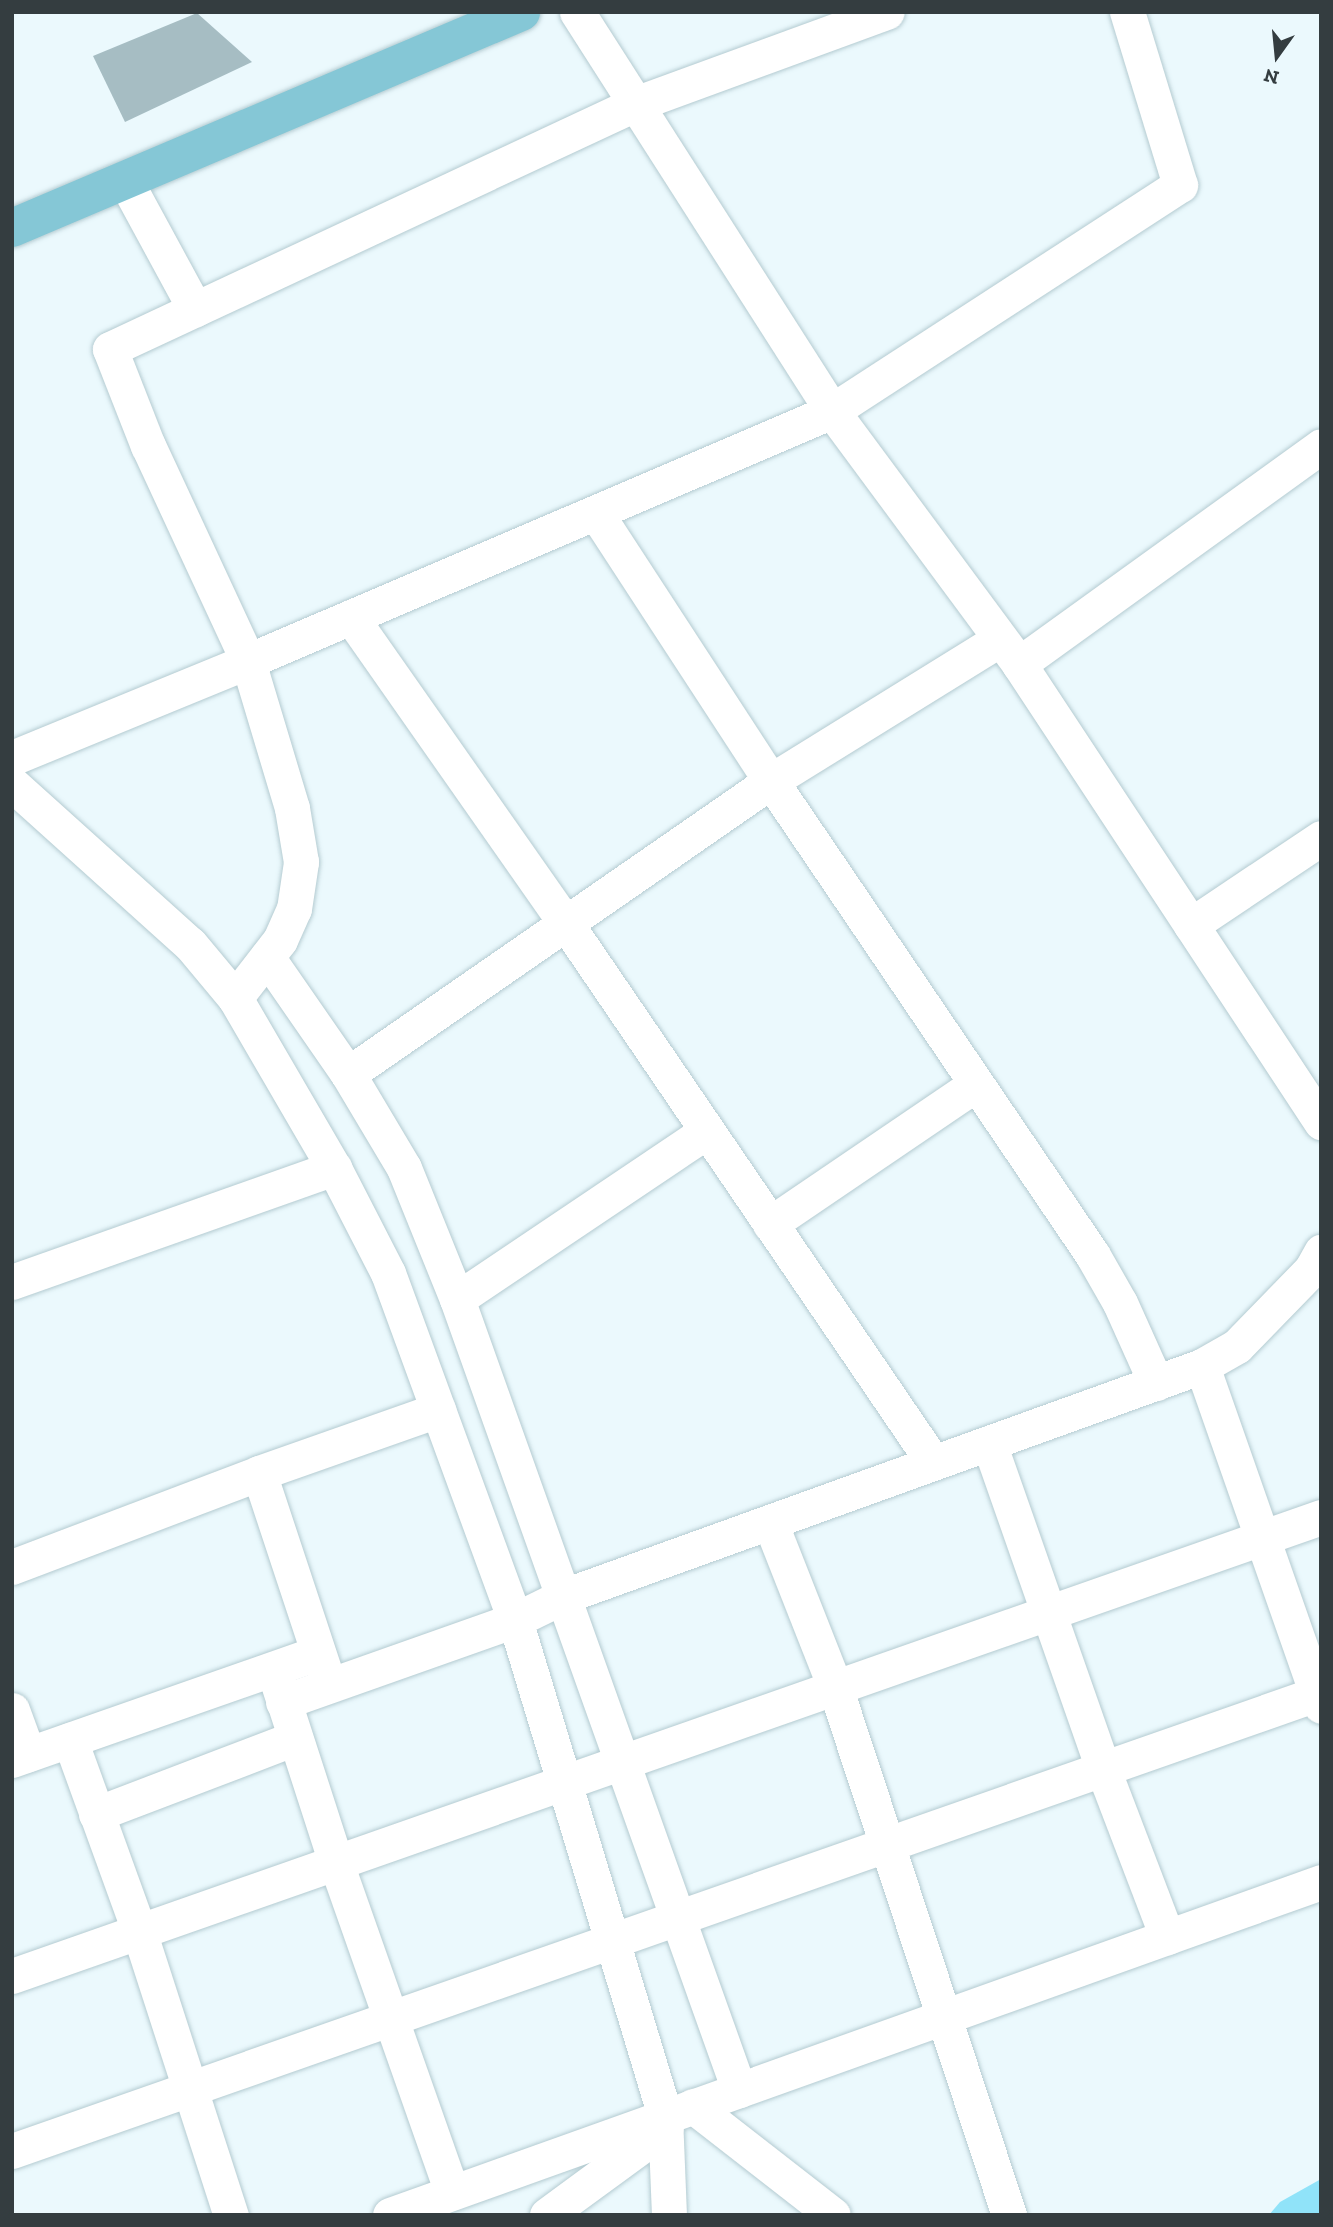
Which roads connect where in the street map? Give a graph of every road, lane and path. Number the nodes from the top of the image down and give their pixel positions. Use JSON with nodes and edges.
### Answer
{"nodes":[{"id":1,"x":521,"y":12,"type":"edge"},
{"id":2,"x":577,"y":12,"type":"edge"},
{"id":3,"x":887,"y":12,"type":"edge"},
{"id":4,"x":1127,"y":12,"type":"edge"},
{"id":5,"x":635,"y":104,"type":"junction"},
{"id":6,"x":125,"y":180,"type":"junction"},
{"id":7,"x":12,"y":228,"type":"edge"},
{"id":8,"x":195,"y":309,"type":"junction"},
{"id":9,"x":832,"y":411,"type":"junction"},
{"id":10,"x":1321,"y":446,"type":"edge"},
{"id":11,"x":596,"y":513,"type":"junction"},
{"id":12,"x":351,"y":617,"type":"junction"},
{"id":13,"x":1009,"y":651,"type":"junction"},
{"id":14,"x":248,"y":661,"type":"junction"},
{"id":15,"x":12,"y":758,"type":"edge"},
{"id":16,"x":771,"y":781,"type":"junction"},
{"id":17,"x":12,"y":784,"type":"edge"},
{"id":18,"x":1321,"y":838,"type":"edge"},
{"id":19,"x":567,"y":925,"type":"junction"},
{"id":20,"x":1191,"y":925,"type":"junction"},
{"id":21,"x":267,"y":957,"type":"junction"},
{"id":22,"x":235,"y":998,"type":"junction"},
{"id":23,"x":348,"y":1074,"type":"junction"},
{"id":24,"x":976,"y":1084,"type":"junction"},
{"id":25,"x":1321,"y":1122,"type":"edge"},
{"id":26,"x":707,"y":1132,"type":"junction"},
{"id":27,"x":334,"y":1168,"type":"junction"},
{"id":28,"x":770,"y":1224,"type":"junction"},
{"id":29,"x":1321,"y":1252,"type":"edge"},
{"id":30,"x":12,"y":1282,"type":"edge"},
{"id":31,"x":457,"y":1298,"type":"junction"},
{"id":32,"x":1202,"y":1366,"type":"junction"},
{"id":33,"x":1156,"y":1383,"type":"junction"},
{"id":34,"x":438,"y":1410,"type":"junction"},
{"id":35,"x":989,"y":1443,"type":"junction"},
{"id":36,"x":933,"y":1462,"type":"junction"},
{"id":37,"x":259,"y":1473,"type":"junction"},
{"id":38,"x":1321,"y":1517,"type":"edge"},
{"id":39,"x":770,"y":1522,"type":"junction"},
{"id":40,"x":1260,"y":1539,"type":"junction"},
{"id":41,"x":12,"y":1567,"type":"edge"},
{"id":42,"x":564,"y":1596,"type":"junction"},
{"id":43,"x":1051,"y":1612,"type":"junction"},
{"id":44,"x":515,"y":1620,"type":"junction"},
{"id":45,"x":317,"y":1653,"type":"junction"},
{"id":46,"x":278,"y":1686,"type":"junction"},
{"id":47,"x":330,"y":1686,"type":"junction"},
{"id":48,"x":835,"y":1687,"type":"junction"},
{"id":49,"x":1318,"y":1700,"type":"edge"},
{"id":50,"x":12,"y":1710,"type":"edge"},
{"id":51,"x":295,"y":1738,"type":"junction"},
{"id":52,"x":70,"y":1740,"type":"junction"},
{"id":53,"x":20,"y":1757,"type":"edge"},
{"id":54,"x":622,"y":1760,"type":"junction"},
{"id":55,"x":1103,"y":1769,"type":"junction"},
{"id":56,"x":564,"y":1782,"type":"junction"},
{"id":57,"x":96,"y":1814,"type":"junction"},
{"id":58,"x":887,"y":1845,"type":"junction"},
{"id":59,"x":336,"y":1863,"type":"junction"},
{"id":60,"x":1321,"y":1881,"type":"edge"},
{"id":61,"x":678,"y":1918,"type":"junction"},
{"id":62,"x":139,"y":1931,"type":"junction"},
{"id":63,"x":1167,"y":1937,"type":"junction"},
{"id":64,"x":612,"y":1943,"type":"junction"},
{"id":65,"x":12,"y":1976,"type":"edge"},
{"id":66,"x":944,"y":2016,"type":"junction"},
{"id":67,"x":390,"y":2020,"type":"junction"},
{"id":68,"x":191,"y":2089,"type":"junction"},
{"id":69,"x":739,"y":2090,"type":"junction"},
{"id":70,"x":675,"y":2117,"type":"junction"},
{"id":71,"x":12,"y":2151,"type":"edge"},
{"id":72,"x":452,"y":2192,"type":"junction"},
{"id":73,"x":231,"y":2215,"type":"edge"},
{"id":74,"x":390,"y":2215,"type":"edge"},
{"id":75,"x":547,"y":2215,"type":"edge"},
{"id":76,"x":669,"y":2215,"type":"edge"},
{"id":77,"x":833,"y":2215,"type":"edge"},
{"id":78,"x":1009,"y":2215,"type":"edge"}],
"edges":[{"from":1,"to":6,"type":"main road"},
{"from":2,"to":5,"type":"street"},
{"from":3,"to":5,"type":"street"},
{"from":4,"to":9,"type":"street"},
{"from":5,"to":8,"type":"street"},
{"from":5,"to":9,"type":"street"},
{"from":6,"to":7,"type":"main road"},
{"from":6,"to":8,"type":"street"},
{"from":8,"to":14,"type":"street"},
{"from":9,"to":11,"type":"street"},
{"from":9,"to":13,"type":"street"},
{"from":10,"to":13,"type":"street"},
{"from":11,"to":12,"type":"street"},
{"from":11,"to":16,"type":"street"},
{"from":12,"to":14,"type":"street"},
{"from":12,"to":19,"type":"street"},
{"from":13,"to":16,"type":"street"},
{"from":13,"to":20,"type":"street"},
{"from":14,"to":15,"type":"street"},
{"from":14,"to":21,"type":"street"},
{"from":16,"to":19,"type":"street"},
{"from":16,"to":24,"type":"street"},
{"from":17,"to":22,"type":"street"},
{"from":18,"to":20,"type":"street"},
{"from":19,"to":23,"type":"street"},
{"from":19,"to":26,"type":"street"},
{"from":20,"to":25,"type":"street"},
{"from":21,"to":22,"type":"street"},
{"from":21,"to":23,"type":"street"},
{"from":22,"to":27,"type":"street"},
{"from":23,"to":31,"type":"street"},
{"from":24,"to":28,"type":"street"},
{"from":24,"to":33,"type":"street"},
{"from":26,"to":28,"type":"street"},
{"from":26,"to":31,"type":"street"},
{"from":27,"to":30,"type":"street"},
{"from":27,"to":34,"type":"street"},
{"from":28,"to":36,"type":"street"},
{"from":29,"to":32,"type":"street"},
{"from":31,"to":42,"type":"street"},
{"from":32,"to":33,"type":"street"},
{"from":32,"to":40,"type":"street"},
{"from":33,"to":35,"type":"street"},
{"from":34,"to":37,"type":"street"},
{"from":34,"to":44,"type":"street"},
{"from":35,"to":36,"type":"street"},
{"from":35,"to":43,"type":"street"},
{"from":36,"to":39,"type":"street"},
{"from":37,"to":41,"type":"street"},
{"from":37,"to":45,"type":"street"},
{"from":38,"to":40,"type":"street"},
{"from":39,"to":42,"type":"street"},
{"from":39,"to":48,"type":"street"},
{"from":40,"to":43,"type":"street"},
{"from":40,"to":49,"type":"street"},
{"from":42,"to":44,"type":"street"},
{"from":42,"to":54,"type":"street"},
{"from":43,"to":48,"type":"street"},
{"from":43,"to":55,"type":"street"},
{"from":44,"to":47,"type":"street"},
{"from":44,"to":56,"type":"street"},
{"from":45,"to":46,"type":"street"},
{"from":45,"to":47,"type":"street"},
{"from":46,"to":47,"type":"street"},
{"from":46,"to":51,"type":"street"},
{"from":46,"to":52,"type":"street"},
{"from":48,"to":54,"type":"street"},
{"from":48,"to":58,"type":"street"},
{"from":49,"to":55,"type":"street"},
{"from":50,"to":53,"type":"street"},
{"from":51,"to":57,"type":"street"},
{"from":51,"to":59,"type":"street"},
{"from":52,"to":53,"type":"street"},
{"from":52,"to":57,"type":"street"},
{"from":54,"to":56,"type":"street"},
{"from":54,"to":61,"type":"street"},
{"from":55,"to":58,"type":"street"},
{"from":55,"to":63,"type":"street"},
{"from":56,"to":59,"type":"street"},
{"from":56,"to":64,"type":"street"},
{"from":57,"to":62,"type":"street"},
{"from":58,"to":61,"type":"street"},
{"from":58,"to":66,"type":"street"},
{"from":59,"to":62,"type":"street"},
{"from":59,"to":67,"type":"street"},
{"from":60,"to":63,"type":"street"},
{"from":61,"to":64,"type":"street"},
{"from":61,"to":69,"type":"street"},
{"from":62,"to":65,"type":"street"},
{"from":62,"to":68,"type":"street"},
{"from":63,"to":66,"type":"street"},
{"from":64,"to":67,"type":"street"},
{"from":64,"to":70,"type":"street"},
{"from":66,"to":69,"type":"street"},
{"from":66,"to":78,"type":"street"},
{"from":67,"to":68,"type":"street"},
{"from":67,"to":72,"type":"street"},
{"from":68,"to":71,"type":"street"},
{"from":68,"to":73,"type":"street"},
{"from":69,"to":70,"type":"street"},
{"from":70,"to":72,"type":"street"},
{"from":70,"to":75,"type":"street"},
{"from":70,"to":76,"type":"street"},
{"from":70,"to":77,"type":"street"},
{"from":72,"to":74,"type":"street"}]}
